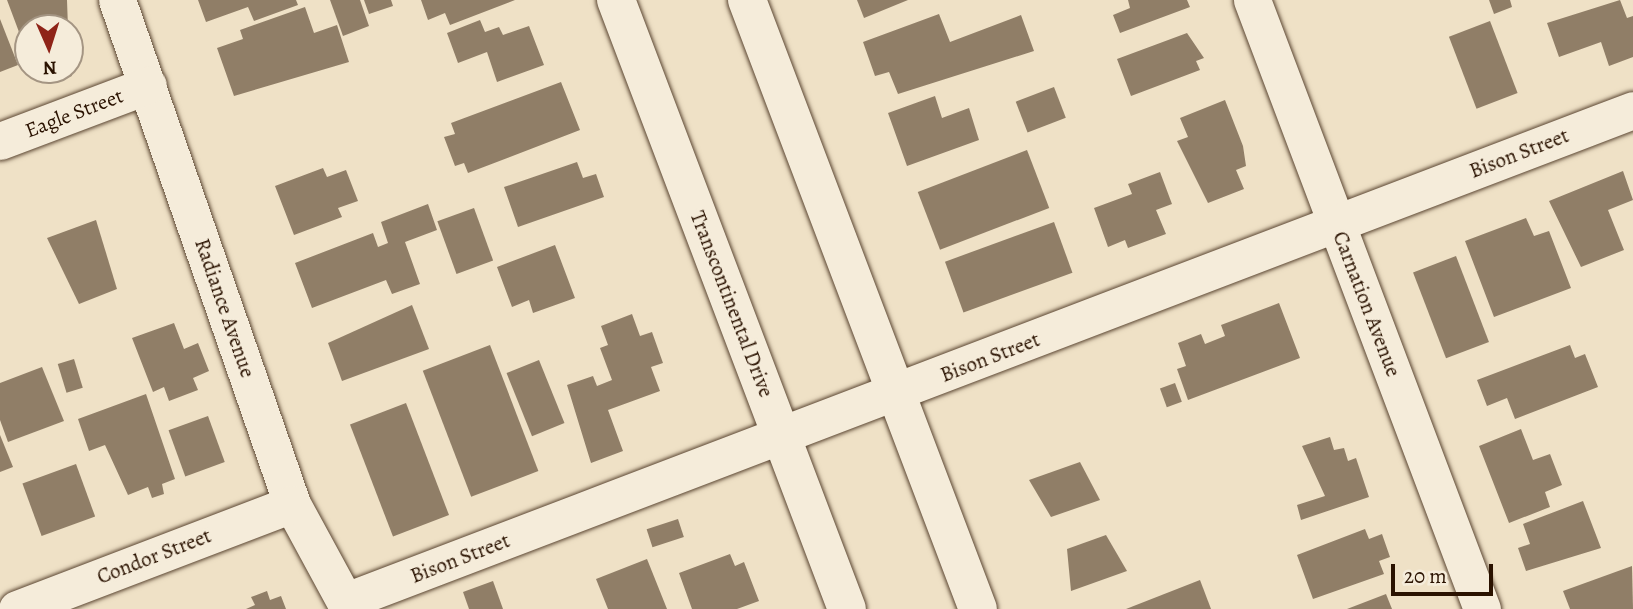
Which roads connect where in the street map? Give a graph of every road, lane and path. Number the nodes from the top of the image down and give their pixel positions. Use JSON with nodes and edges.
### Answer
{"nodes":[{"id":1,"x":117,"y":0,"type":"edge"},
{"id":2,"x":616,"y":0,"type":"edge"},
{"id":3,"x":747,"y":0,"type":"edge"},
{"id":4,"x":1252,"y":0,"type":"edge"},
{"id":5,"x":148,"y":85,"type":"junction"},
{"id":6,"x":1633,"y":110,"type":"edge"},
{"id":7,"x":0,"y":141,"type":"edge"},
{"id":8,"x":1336,"y":222,"type":"junction"},
{"id":9,"x":896,"y":393,"type":"junction"},
{"id":10,"x":783,"y":437,"type":"junction"},
{"id":11,"x":292,"y":504,"type":"junction"},
{"id":12,"x":347,"y":605,"type":"edge"},
{"id":13,"x":17,"y":609,"type":"edge"},
{"id":14,"x":848,"y":609,"type":"edge"},
{"id":15,"x":978,"y":609,"type":"edge"},
{"id":16,"x":1482,"y":609,"type":"edge"}],
"edges":[{"from":1,"to":5,"type":"street","name":"Radiance Avenue"},
{"from":2,"to":10,"type":"street","name":"Transcontinental Drive"},
{"from":3,"to":9,"type":"street"},
{"from":4,"to":8,"type":"street","name":"Carnation Avenue"},
{"from":5,"to":7,"type":"street","name":"Eagle Street"},
{"from":5,"to":11,"type":"street","name":"Radiance Avenue"},
{"from":6,"to":8,"type":"street","name":"Bison Street"},
{"from":8,"to":9,"type":"street","name":"Bison Street"},
{"from":8,"to":16,"type":"street","name":"Carnation Avenue"},
{"from":9,"to":10,"type":"street","name":"Bison Street"},
{"from":9,"to":15,"type":"street"},
{"from":10,"to":12,"type":"street","name":"Bison Street"},
{"from":10,"to":14,"type":"street","name":"Transcontinental Drive"},
{"from":11,"to":12,"type":"street","name":"Radiance Avenue"},
{"from":11,"to":13,"type":"street","name":"Condor Street"}]}
